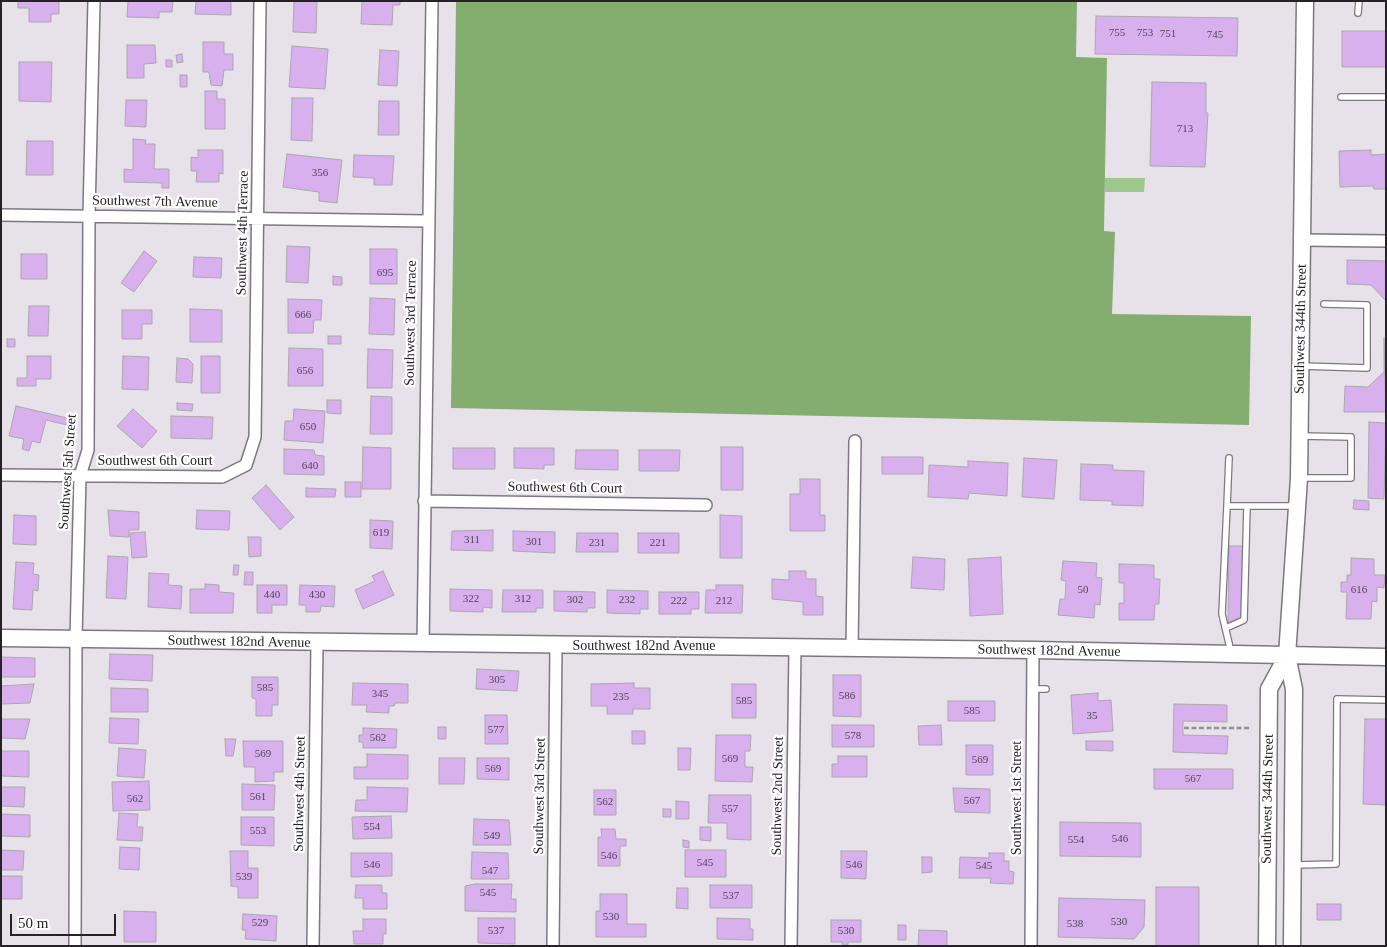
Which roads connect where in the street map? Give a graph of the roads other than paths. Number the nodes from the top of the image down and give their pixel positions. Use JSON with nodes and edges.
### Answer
{"nodes":[{"id":1,"x":94,"y":1,"type":"edge"},
{"id":2,"x":260,"y":1,"type":"edge"},
{"id":3,"x":432,"y":1,"type":"edge"},
{"id":4,"x":1305,"y":1,"type":"edge"},
{"id":5,"x":1359,"y":1,"type":"edge"},
{"id":6,"x":1358,"y":13,"type":"dead end"},
{"id":7,"x":1386,"y":96,"type":"edge"},
{"id":8,"x":1341,"y":97,"type":"dead end"},
{"id":9,"x":1,"y":215,"type":"edge"},
{"id":10,"x":89,"y":215,"type":"junction"},
{"id":11,"x":259,"y":219,"type":"junction"},
{"id":12,"x":427,"y":221,"type":"junction"},
{"id":13,"x":1302,"y":240,"type":"junction"},
{"id":14,"x":1386,"y":241,"type":"edge"},
{"id":15,"x":1324,"y":304,"type":"dead end"},
{"id":16,"x":1300,"y":366,"type":"junction"},
{"id":17,"x":1300,"y":436,"type":"junction"},
{"id":18,"x":855,"y":441,"type":"dead end"},
{"id":19,"x":1229,"y":458,"type":"dead end"},
{"id":20,"x":246,"y":465,"type":"joint"},
{"id":21,"x":1,"y":474,"type":"edge"},
{"id":22,"x":80,"y":476,"type":"junction"},
{"id":23,"x":1299,"y":478,"type":"junction"},
{"id":24,"x":424,"y":501,"type":"junction"},
{"id":25,"x":706,"y":505,"type":"dead end"},
{"id":26,"x":1227,"y":506,"type":"junction"},
{"id":27,"x":1247,"y":506,"type":"junction"},
{"id":28,"x":1298,"y":506,"type":"junction"},
{"id":29,"x":1226,"y":628,"type":"junction"},
{"id":30,"x":1,"y":638,"type":"edge"},
{"id":31,"x":76,"y":639,"type":"junction"},
{"id":32,"x":317,"y":643,"type":"junction"},
{"id":33,"x":423,"y":644,"type":"junction"},
{"id":34,"x":556,"y":646,"type":"junction"},
{"id":35,"x":795,"y":647,"type":"junction"},
{"id":36,"x":852,"y":648,"type":"junction"},
{"id":37,"x":1033,"y":650,"type":"junction"},
{"id":38,"x":1231,"y":655,"type":"junction"},
{"id":39,"x":1287,"y":656,"type":"junction"},
{"id":40,"x":1386,"y":657,"type":"edge"},
{"id":41,"x":1033,"y":689,"type":"junction"},
{"id":42,"x":1046,"y":689,"type":"dead end"},
{"id":43,"x":1386,"y":700,"type":"edge"},
{"id":44,"x":1293,"y":865,"type":"junction"},
{"id":45,"x":75,"y":946,"type":"edge"},
{"id":46,"x":313,"y":946,"type":"edge"},
{"id":47,"x":553,"y":946,"type":"edge"},
{"id":48,"x":791,"y":946,"type":"edge"},
{"id":49,"x":1031,"y":946,"type":"edge"},
{"id":50,"x":1267,"y":946,"type":"edge"},
{"id":51,"x":1292,"y":946,"type":"edge"}],
"edges":[{"from":1,"to":10,"type":"street","name":"Southwest 5th Street"},
{"from":2,"to":11,"type":"street","name":"Southwest 4th Terrace"},
{"from":3,"to":12,"type":"street","name":"Southwest 3rd Terrace"},
{"from":4,"to":13,"type":"street","name":"Southwest 344th Street"},
{"from":5,"to":6,"type":"lane"},
{"from":7,"to":8,"type":"lane"},
{"from":9,"to":10,"type":"street","name":"Southwest 7th Avenue"},
{"from":10,"to":11,"type":"street","name":"Southwest 7th Avenue"},
{"from":10,"to":22,"type":"street","name":"Southwest 5th Street"},
{"from":11,"to":12,"type":"street","name":"Southwest 7th Avenue"},
{"from":11,"to":20,"type":"street","name":"Southwest 4th Terrace"},
{"from":12,"to":24,"type":"street","name":"Southwest 3rd Terrace"},
{"from":13,"to":14,"type":"street"},
{"from":13,"to":16,"type":"street","name":"Southwest 344th Street"},
{"from":15,"to":16,"type":"lane"},
{"from":16,"to":17,"type":"street","name":"Southwest 344th Street"},
{"from":17,"to":23,"type":"street","name":"Southwest 344th Street"},
{"from":17,"to":23,"type":"lane"},
{"from":18,"to":36,"type":"street"},
{"from":19,"to":26,"type":"lane"},
{"from":20,"to":22,"type":"street","name":"Southwest 6th Court"},
{"from":21,"to":22,"type":"street","name":"Southwest 6th Court"},
{"from":22,"to":31,"type":"street","name":"Southwest 5th Street"},
{"from":23,"to":28,"type":"street","name":"Southwest 344th Street"},
{"from":24,"to":25,"type":"street","name":"Southwest 6th Court"},
{"from":24,"to":33,"type":"street","name":"Southwest 3rd Terrace"},
{"from":26,"to":27,"type":"lane"},
{"from":26,"to":29,"type":"lane"},
{"from":27,"to":28,"type":"lane"},
{"from":27,"to":29,"type":"lane"},
{"from":28,"to":39,"type":"street","name":"Southwest 344th Street"},
{"from":29,"to":38,"type":"lane"},
{"from":30,"to":31,"type":"street","name":"Southwest 182nd Avenue"},
{"from":31,"to":32,"type":"street","name":"Southwest 182nd Avenue"},
{"from":31,"to":45,"type":"street","name":"Southwest 5th Street"},
{"from":32,"to":33,"type":"street","name":"Southwest 182nd Avenue"},
{"from":32,"to":46,"type":"street","name":"Southwest 4th Street"},
{"from":33,"to":34,"type":"street","name":"Southwest 182nd Avenue"},
{"from":34,"to":35,"type":"street","name":"Southwest 182nd Avenue"},
{"from":34,"to":47,"type":"street","name":"Southwest 3rd Street"},
{"from":35,"to":36,"type":"street","name":"Southwest 182nd Avenue"},
{"from":35,"to":48,"type":"street","name":"Southwest 2nd Street"},
{"from":36,"to":37,"type":"street","name":"Southwest 182nd Avenue"},
{"from":37,"to":38,"type":"street","name":"Southwest 182nd Avenue"},
{"from":37,"to":41,"type":"street","name":"Southwest 1st Street"},
{"from":38,"to":39,"type":"street","name":"Southwest 182nd Avenue"},
{"from":39,"to":40,"type":"street","name":"Southwest 182nd Avenue"},
{"from":39,"to":44,"type":"street","name":"Southwest 344th Street"},
{"from":39,"to":50,"type":"street","name":"Southwest 344th Street"},
{"from":41,"to":42,"type":"lane"},
{"from":41,"to":49,"type":"street","name":"Southwest 1st Street"},
{"from":43,"to":44,"type":"lane"},
{"from":44,"to":51,"type":"street","name":"Southwest 344th Street"}]}
